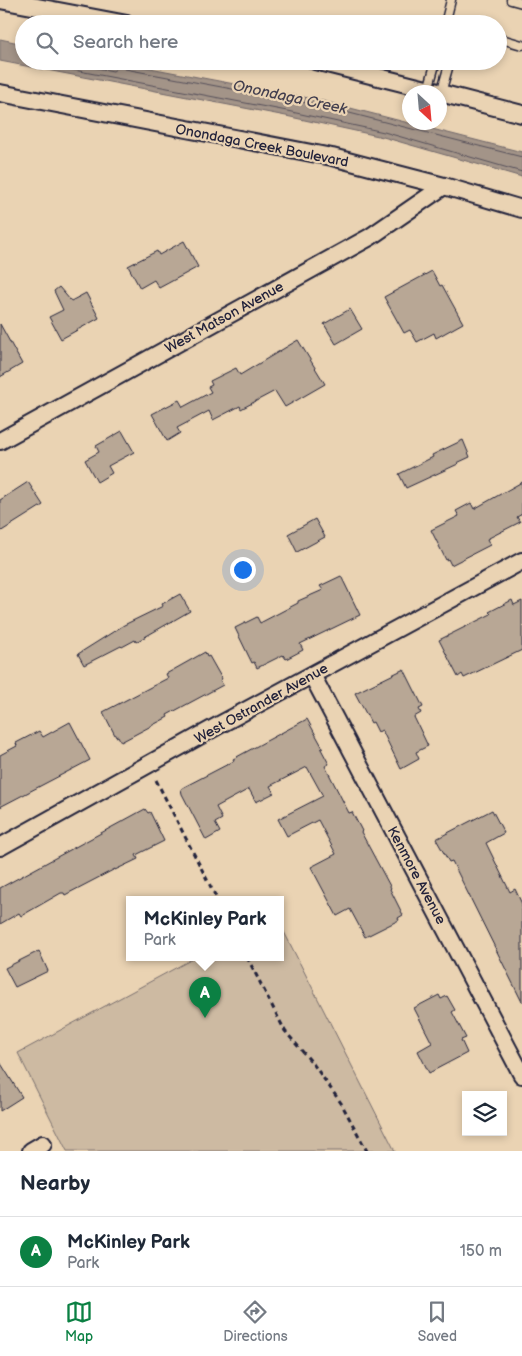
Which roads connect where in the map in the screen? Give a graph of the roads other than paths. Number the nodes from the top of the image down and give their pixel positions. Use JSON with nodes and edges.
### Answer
{"nodes":[{"id":1,"x":0,"y":0,"type":"edge"},
{"id":2,"x":451,"y":0,"type":"edge"},
{"id":3,"x":511,"y":0,"type":"edge"},
{"id":4,"x":522,"y":3,"type":"edge"},
{"id":5,"x":79,"y":15,"type":"edge"},
{"id":6,"x":447,"y":15,"type":"edge"},
{"id":7,"x":507,"y":41,"type":"edge"},
{"id":8,"x":522,"y":45,"type":"edge"},
{"id":9,"x":350,"y":70,"type":"edge"},
{"id":10,"x":436,"y":70,"type":"edge"},
{"id":11,"x":446,"y":70,"type":"edge"},
{"id":12,"x":409,"y":85,"type":"edge"},
{"id":13,"x":437,"y":85,"type":"edge"},
{"id":14,"x":440,"y":85,"type":"edge"},
{"id":15,"x":0,"y":93,"type":"edge"},
{"id":16,"x":447,"y":95,"type":"edge"},
{"id":17,"x":522,"y":114,"type":"edge"},
{"id":18,"x":444,"y":186,"type":"junction"},
{"id":19,"x":522,"y":208,"type":"edge"},
{"id":20,"x":0,"y":441,"type":"edge"},
{"id":21,"x":522,"y":561,"type":"edge"},
{"id":22,"x":312,"y":675,"type":"junction"},
{"id":23,"x":0,"y":847,"type":"edge"},
{"id":24,"x":522,"y":1075,"type":"edge"}],
"edges":[{"from":1,"to":5,"type":"street"},
{"from":2,"to":6,"type":"lane"},
{"from":3,"to":4,"type":"lane"},
{"from":7,"to":8,"type":"lane"},
{"from":9,"to":12,"type":"street"},
{"from":10,"to":13,"type":"lane"},
{"from":11,"to":14,"type":"lane"},
{"from":15,"to":18,"type":"street","name":"Onondaga Creek Boulevard"},
{"from":16,"to":17,"type":"street"},
{"from":18,"to":19,"type":"street","name":"Onondaga Creek Boulevard"},
{"from":18,"to":20,"type":"street","name":"West Matson Avenue"},
{"from":21,"to":22,"type":"street","name":"West Ostrander Avenue"},
{"from":22,"to":23,"type":"street","name":"West Ostrander Avenue"},
{"from":22,"to":24,"type":"street","name":"Kenmore Avenue"}]}
